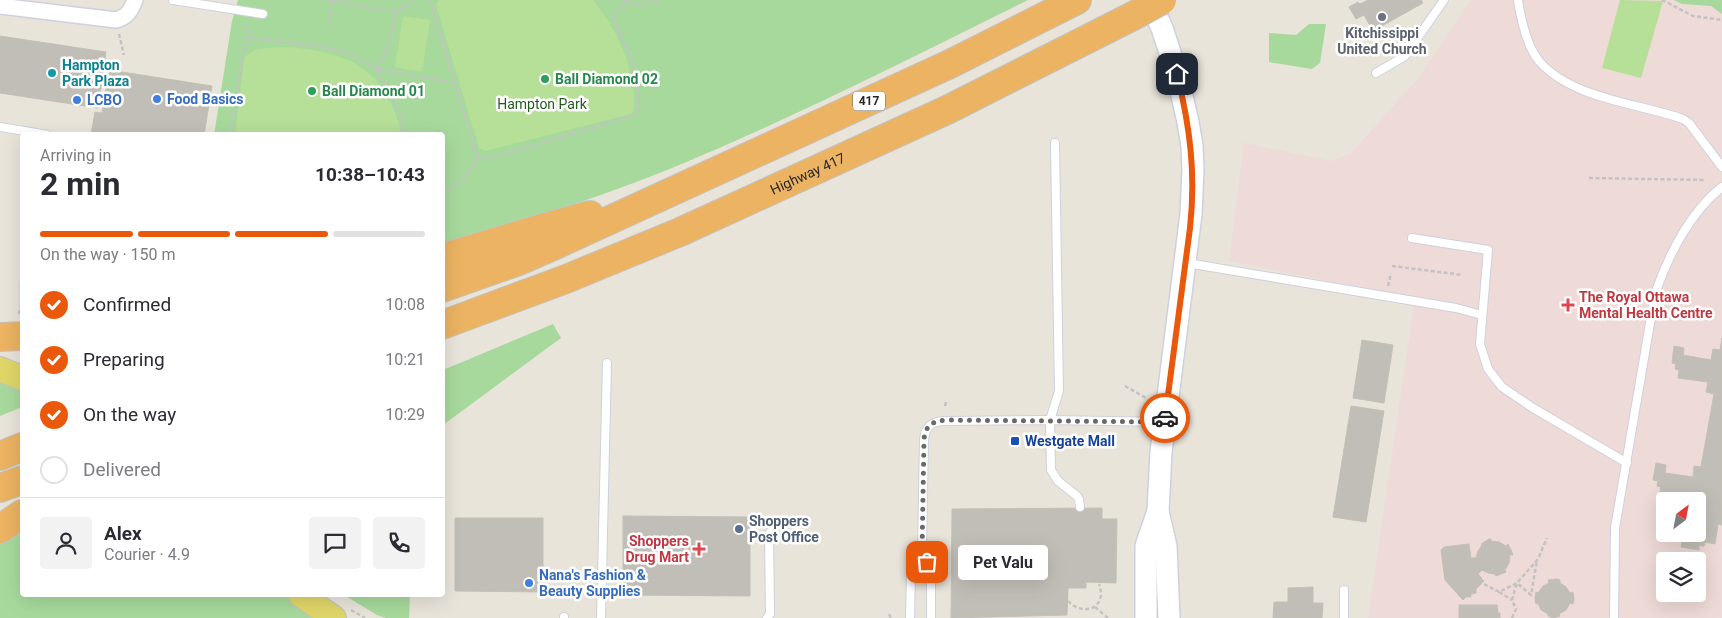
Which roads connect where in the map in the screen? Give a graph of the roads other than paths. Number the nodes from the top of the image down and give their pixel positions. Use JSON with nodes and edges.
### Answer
{"nodes":[{"id":1,"x":135,"y":0,"type":"edge"},
{"id":2,"x":173,"y":0,"type":"edge"},
{"id":3,"x":1077,"y":0,"type":"edge"},
{"id":4,"x":1162,"y":0,"type":"edge"},
{"id":5,"x":1444,"y":0,"type":"edge"},
{"id":6,"x":1518,"y":0,"type":"edge"},
{"id":7,"x":0,"y":6,"type":"edge"},
{"id":8,"x":1141,"y":8,"type":"edge"},
{"id":9,"x":263,"y":14,"type":"dead end"},
{"id":10,"x":1376,"y":73,"type":"dead end"},
{"id":11,"x":0,"y":127,"type":"edge"},
{"id":12,"x":30,"y":132,"type":"edge"},
{"id":13,"x":1055,"y":143,"type":"dead end"},
{"id":14,"x":1722,"y":167,"type":"edge"},
{"id":15,"x":1722,"y":187,"type":"edge"},
{"id":16,"x":659,"y":197,"type":"junction"},
{"id":17,"x":1412,"y":238,"type":"dead end"},
{"id":18,"x":445,"y":257,"type":"edge"},
{"id":19,"x":1185,"y":263,"type":"junction"},
{"id":20,"x":445,"y":287,"type":"edge"},
{"id":21,"x":1482,"y":315,"type":"junction"},
{"id":22,"x":445,"y":324,"type":"edge"},
{"id":23,"x":20,"y":326,"type":"edge"},
{"id":24,"x":0,"y":337,"type":"edge"},
{"id":25,"x":607,"y":364,"type":"dead end"},
{"id":26,"x":0,"y":369,"type":"edge"},
{"id":27,"x":20,"y":377,"type":"edge"},
{"id":28,"x":1050,"y":420,"type":"junction"},
{"id":29,"x":1165,"y":422,"type":"junction"},
{"id":30,"x":20,"y":448,"type":"edge"},
{"id":31,"x":0,"y":456,"type":"edge"},
{"id":32,"x":1627,"y":463,"type":"junction"},
{"id":33,"x":20,"y":481,"type":"edge"},
{"id":34,"x":0,"y":488,"type":"edge"},
{"id":35,"x":1080,"y":507,"type":"dead end"},
{"id":36,"x":1158,"y":511,"type":"junction"},
{"id":37,"x":20,"y":515,"type":"edge"},
{"id":38,"x":773,"y":528,"type":"dead end"},
{"id":39,"x":0,"y":529,"type":"edge"},
{"id":40,"x":922,"y":552,"type":"junction"},
{"id":41,"x":1344,"y":590,"type":"dead end"},
{"id":42,"x":304,"y":597,"type":"edge"},
{"id":43,"x":334,"y":618,"type":"edge"},
{"id":44,"x":601,"y":618,"type":"edge"},
{"id":45,"x":767,"y":618,"type":"edge"},
{"id":46,"x":910,"y":618,"type":"edge"},
{"id":47,"x":931,"y":618,"type":"edge"},
{"id":48,"x":1146,"y":618,"type":"edge"},
{"id":49,"x":1169,"y":618,"type":"edge"},
{"id":50,"x":1344,"y":618,"type":"edge"},
{"id":51,"x":1614,"y":618,"type":"edge"}],
"edges":[{"from":1,"to":7,"type":"street"},
{"from":2,"to":9,"type":"lane"},
{"from":3,"to":16,"type":"highway","number":"417"},
{"from":4,"to":8,"type":"highway","name":"Highway 417","bridge":true},
{"from":5,"to":10,"type":"lane"},
{"from":6,"to":14,"type":"lane"},
{"from":8,"to":19,"type":"main road"},
{"from":8,"to":22,"type":"highway","name":"Highway 417"},
{"from":11,"to":12,"type":"lane"},
{"from":13,"to":28,"type":"lane"},
{"from":15,"to":32,"type":"lane"},
{"from":16,"to":18,"type":"highway"},
{"from":16,"to":20,"type":"highway","number":"417"},
{"from":17,"to":21,"type":"lane"},
{"from":19,"to":21,"type":"lane"},
{"from":19,"to":29,"type":"main road"},
{"from":21,"to":32,"type":"lane"},
{"from":23,"to":24,"type":"highway"},
{"from":25,"to":44,"type":"lane"},
{"from":26,"to":27,"type":"main road"},
{"from":28,"to":29,"type":"lane"},
{"from":28,"to":35,"type":"lane"},
{"from":28,"to":40,"type":"lane"},
{"from":29,"to":36,"type":"main road"},
{"from":30,"to":31,"type":"highway"},
{"from":32,"to":51,"type":"lane"},
{"from":33,"to":34,"type":"highway"},
{"from":36,"to":48,"type":"main road"},
{"from":36,"to":49,"type":"main road"},
{"from":37,"to":39,"type":"highway"},
{"from":38,"to":45,"type":"lane"},
{"from":40,"to":46,"type":"lane"},
{"from":40,"to":47,"type":"lane"},
{"from":41,"to":50,"type":"lane"},
{"from":42,"to":43,"type":"main road"}]}
